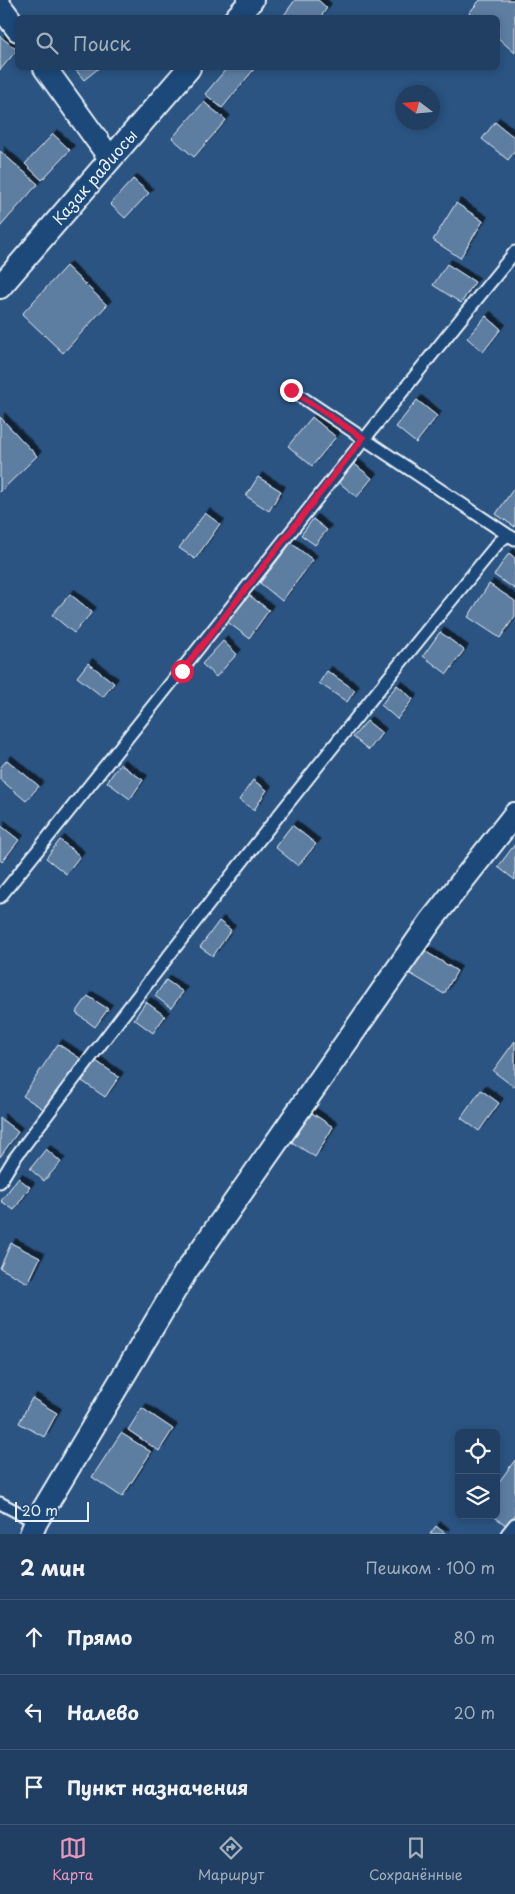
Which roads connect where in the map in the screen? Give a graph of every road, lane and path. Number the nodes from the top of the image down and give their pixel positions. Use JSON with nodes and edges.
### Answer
{"nodes":[{"id":1,"x":252,"y":0,"type":"edge"},
{"id":2,"x":0,"y":6,"type":"edge"},
{"id":3,"x":239,"y":15,"type":"edge"},
{"id":4,"x":15,"y":26,"type":"edge"},
{"id":5,"x":46,"y":70,"type":"edge"},
{"id":6,"x":187,"y":70,"type":"edge"},
{"id":7,"x":110,"y":158,"type":"junction"},
{"id":8,"x":515,"y":252,"type":"edge"},
{"id":9,"x":0,"y":287,"type":"edge"},
{"id":10,"x":291,"y":390,"type":"dead end"},
{"id":11,"x":363,"y":438,"type":"junction"},
{"id":12,"x":512,"y":537,"type":"edge"},
{"id":13,"x":515,"y":814,"type":"edge"},
{"id":14,"x":0,"y":897,"type":"edge"},
{"id":15,"x":0,"y":1182,"type":"edge"},
{"id":16,"x":0,"y":1503,"type":"edge"},
{"id":17,"x":515,"y":1524,"type":"edge"},
{"id":18,"x":34,"y":1528,"type":"edge"},
{"id":19,"x":507,"y":1534,"type":"edge"}],
"edges":[{"from":1,"to":3,"type":"street"},
{"from":2,"to":4,"type":"street"},
{"from":5,"to":7,"type":"street"},
{"from":6,"to":7,"type":"street","name":"Казак радиосы"},
{"from":7,"to":9,"type":"street","name":"Казак радиосы"},
{"from":8,"to":11,"type":"lane"},
{"from":10,"to":11,"type":"lane"},
{"from":11,"to":12,"type":"lane"},
{"from":11,"to":14,"type":"lane"},
{"from":12,"to":15,"type":"lane"},
{"from":13,"to":18,"type":"street"},
{"from":16,"to":18,"type":"lane"},
{"from":17,"to":19,"type":"lane"}]}
